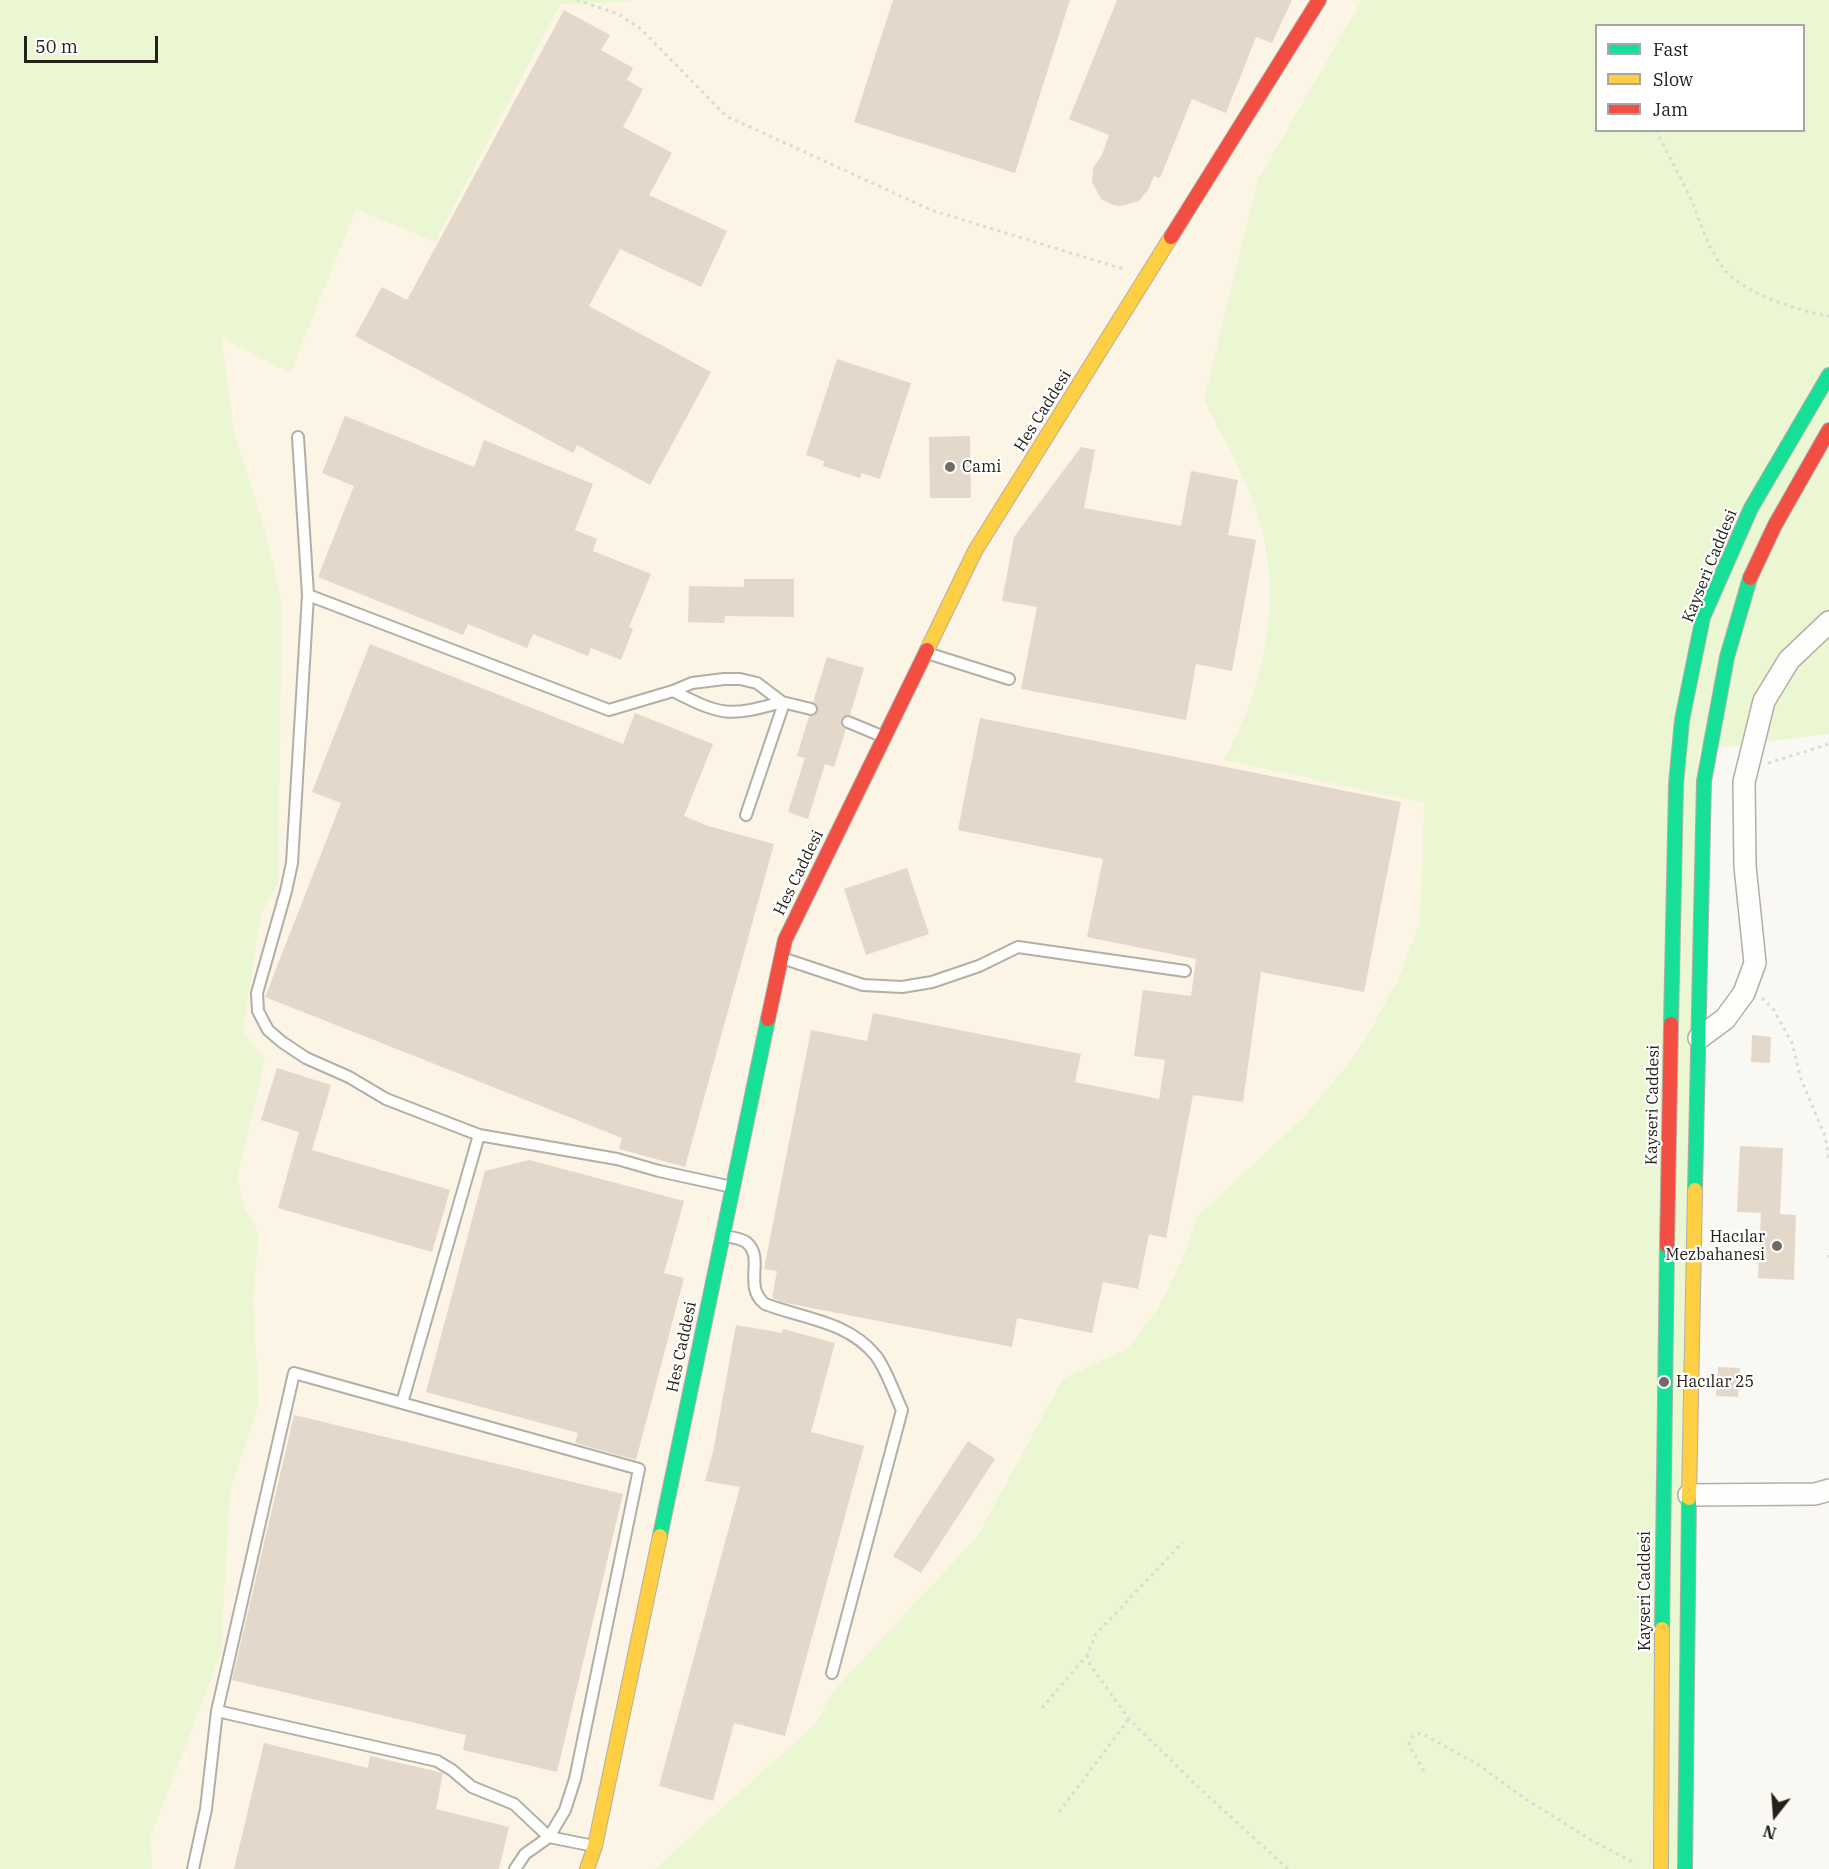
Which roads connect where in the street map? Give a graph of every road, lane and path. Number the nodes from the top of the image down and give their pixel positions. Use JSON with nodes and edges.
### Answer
{"nodes":[{"id":1,"x":577,"y":0,"type":"edge"},
{"id":2,"x":1319,"y":0,"type":"edge"},
{"id":3,"x":1657,"y":132,"type":"edge"},
{"id":4,"x":1147,"y":276,"type":"junction"},
{"id":5,"x":1829,"y":316,"type":"edge"},
{"id":6,"x":1829,"y":375,"type":"edge"},
{"id":7,"x":1829,"y":430,"type":"edge"},
{"id":8,"x":298,"y":437,"type":"dead end"},
{"id":9,"x":308,"y":595,"type":"junction"},
{"id":10,"x":1829,"y":622,"type":"edge"},
{"id":11,"x":926,"y":652,"type":"junction"},
{"id":12,"x":1009,"y":679,"type":"dead end"},
{"id":13,"x":673,"y":691,"type":"junction"},
{"id":14,"x":783,"y":702,"type":"junction"},
{"id":15,"x":811,"y":709,"type":"dead end"},
{"id":16,"x":848,"y":722,"type":"dead end"},
{"id":17,"x":884,"y":737,"type":"junction"},
{"id":18,"x":1829,"y":744,"type":"edge"},
{"id":19,"x":1747,"y":769,"type":"junction"},
{"id":20,"x":746,"y":815,"type":"dead end"},
{"id":21,"x":780,"y":957,"type":"junction"},
{"id":22,"x":1185,"y":971,"type":"dead end"},
{"id":23,"x":1748,"y":983,"type":"junction"},
{"id":24,"x":1699,"y":1038,"type":"junction"},
{"id":25,"x":479,"y":1136,"type":"junction"},
{"id":26,"x":1829,"y":1160,"type":"edge"},
{"id":27,"x":733,"y":1187,"type":"junction"},
{"id":28,"x":723,"y":1236,"type":"junction"},
{"id":29,"x":402,"y":1403,"type":"junction"},
{"id":30,"x":1829,"y":1490,"type":"edge"},
{"id":31,"x":1662,"y":1495,"type":"junction"},
{"id":32,"x":1689,"y":1495,"type":"junction"},
{"id":33,"x":1183,"y":1542,"type":"dead end"},
{"id":34,"x":1087,"y":1655,"type":"junction"},
{"id":35,"x":832,"y":1674,"type":"dead end"},
{"id":36,"x":1042,"y":1708,"type":"dead end"},
{"id":37,"x":217,"y":1711,"type":"junction"},
{"id":38,"x":1129,"y":1719,"type":"junction"},
{"id":39,"x":1425,"y":1771,"type":"dead end"},
{"id":40,"x":1059,"y":1812,"type":"dead end"},
{"id":41,"x":549,"y":1837,"type":"junction"},
{"id":42,"x":595,"y":1846,"type":"junction"},
{"id":43,"x":193,"y":1869,"type":"edge"},
{"id":44,"x":515,"y":1869,"type":"edge"},
{"id":45,"x":587,"y":1869,"type":"edge"},
{"id":46,"x":1288,"y":1869,"type":"edge"},
{"id":47,"x":1644,"y":1869,"type":"edge"},
{"id":48,"x":1661,"y":1869,"type":"edge"},
{"id":49,"x":1685,"y":1869,"type":"edge"}],
"edges":[{"from":1,"to":4,"type":"path"},
{"from":2,"to":4,"type":"main road","name":"Hes Caddesi"},
{"from":3,"to":5,"type":"path"},
{"from":4,"to":11,"type":"main road","name":"Hes Caddesi"},
{"from":6,"to":31,"type":"main road","name":"Kayseri Caddesi"},
{"from":7,"to":24,"type":"main road"},
{"from":8,"to":9,"type":"lane"},
{"from":9,"to":13,"type":"lane"},
{"from":9,"to":25,"type":"lane"},
{"from":10,"to":19,"type":"street"},
{"from":11,"to":12,"type":"lane"},
{"from":11,"to":17,"type":"main road","name":"Hes Caddesi"},
{"from":13,"to":14,"type":"lane"},
{"from":13,"to":14,"type":"lane"},
{"from":14,"to":15,"type":"lane"},
{"from":14,"to":20,"type":"lane"},
{"from":16,"to":17,"type":"lane"},
{"from":17,"to":21,"type":"main road","name":"Hes Caddesi"},
{"from":18,"to":19,"type":"path"},
{"from":19,"to":23,"type":"street"},
{"from":21,"to":22,"type":"lane"},
{"from":21,"to":27,"type":"main road","name":"Hes Caddesi"},
{"from":23,"to":24,"type":"street"},
{"from":23,"to":26,"type":"path"},
{"from":24,"to":32,"type":"main road"},
{"from":25,"to":27,"type":"lane"},
{"from":25,"to":29,"type":"lane"},
{"from":27,"to":28,"type":"main road","name":"Hes Caddesi"},
{"from":28,"to":35,"type":"lane"},
{"from":28,"to":42,"type":"main road","name":"Hes Caddesi"},
{"from":29,"to":37,"type":"lane"},
{"from":29,"to":41,"type":"lane"},
{"from":30,"to":32,"type":"street"},
{"from":31,"to":32,"type":"main road"},
{"from":31,"to":48,"type":"main road","name":"Kayseri Caddesi"},
{"from":32,"to":49,"type":"main road"},
{"from":33,"to":34,"type":"path"},
{"from":34,"to":36,"type":"path"},
{"from":34,"to":38,"type":"path"},
{"from":37,"to":41,"type":"lane"},
{"from":37,"to":43,"type":"lane"},
{"from":38,"to":40,"type":"path"},
{"from":38,"to":46,"type":"path"},
{"from":39,"to":47,"type":"path"},
{"from":41,"to":42,"type":"lane"},
{"from":41,"to":44,"type":"lane"},
{"from":42,"to":45,"type":"main road","name":"Hes Caddesi"}]}
